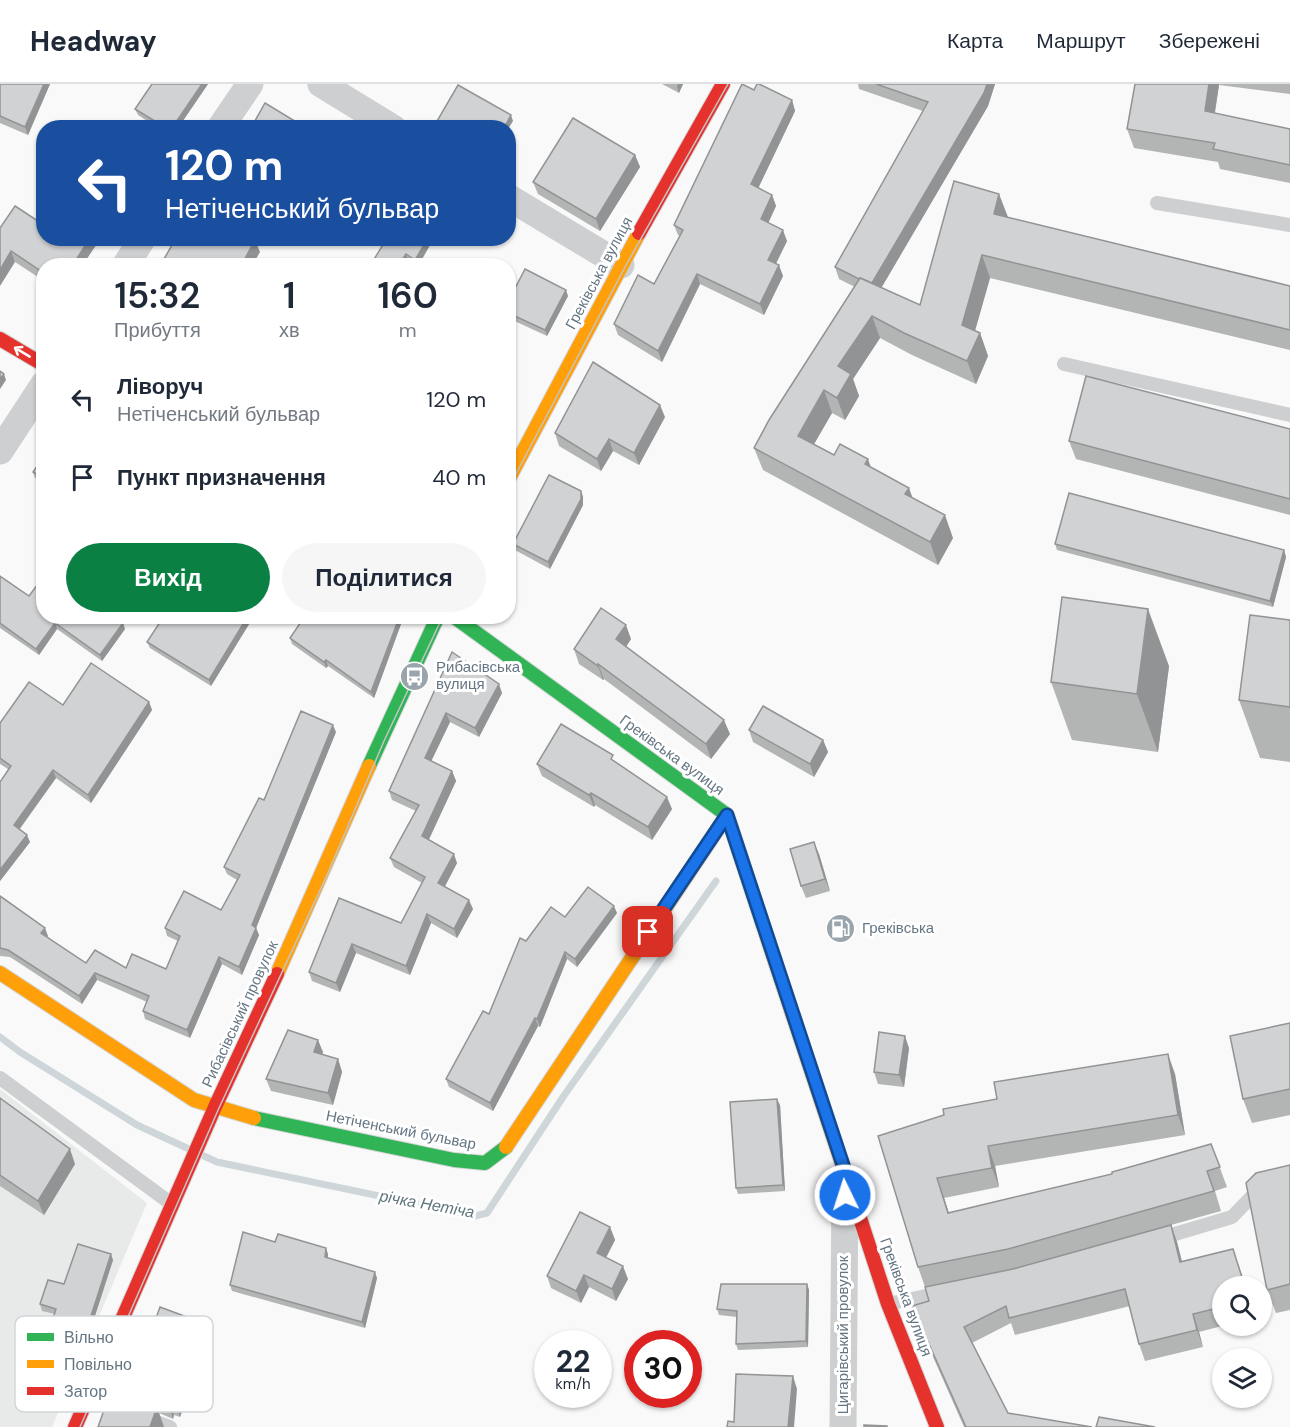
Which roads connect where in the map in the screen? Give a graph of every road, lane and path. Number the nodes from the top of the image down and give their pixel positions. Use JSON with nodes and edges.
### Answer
{"nodes":[{"id":1,"x":250,"y":84,"type":"edge"},
{"id":2,"x":321,"y":84,"type":"edge"},
{"id":3,"x":723,"y":84,"type":"edge"},
{"id":4,"x":225,"y":120,"type":"edge"},
{"id":5,"x":380,"y":120,"type":"edge"},
{"id":6,"x":516,"y":202,"type":"edge"},
{"id":7,"x":1157,"y":203,"type":"dead end"},
{"id":8,"x":1290,"y":225,"type":"edge"},
{"id":9,"x":621,"y":265,"type":"junction"},
{"id":10,"x":0,"y":339,"type":"edge"},
{"id":11,"x":36,"y":360,"type":"edge"},
{"id":12,"x":1064,"y":364,"type":"dead end"},
{"id":13,"x":36,"y":396,"type":"edge"},
{"id":14,"x":1290,"y":415,"type":"edge"},
{"id":15,"x":0,"y":451,"type":"edge"},
{"id":16,"x":516,"y":465,"type":"edge"},
{"id":17,"x":434,"y":624,"type":"edge"},
{"id":18,"x":464,"y":624,"type":"edge"},
{"id":19,"x":727,"y":815,"type":"junction"},
{"id":20,"x":0,"y":973,"type":"edge"},
{"id":21,"x":0,"y":1078,"type":"edge"},
{"id":22,"x":215,"y":1107,"type":"junction"},
{"id":23,"x":845,"y":1171,"type":"junction"},
{"id":24,"x":1290,"y":1177,"type":"edge"},
{"id":25,"x":173,"y":1205,"type":"junction"},
{"id":26,"x":1142,"y":1243,"type":"edge"},
{"id":27,"x":958,"y":1289,"type":"edge"},
{"id":28,"x":888,"y":1304,"type":"junction"},
{"id":29,"x":124,"y":1316,"type":"edge"},
{"id":30,"x":82,"y":1412,"type":"edge"},
{"id":31,"x":136,"y":1415,"type":"edge"},
{"id":32,"x":75,"y":1427,"type":"edge"},
{"id":33,"x":170,"y":1427,"type":"edge"},
{"id":34,"x":843,"y":1427,"type":"edge"},
{"id":35,"x":937,"y":1427,"type":"edge"}],
"edges":[{"from":1,"to":4,"type":"street"},
{"from":2,"to":5,"type":"street"},
{"from":3,"to":9,"type":"street","name":"Греківська вулиця"},
{"from":6,"to":9,"type":"street"},
{"from":7,"to":8,"type":"lane"},
{"from":9,"to":16,"type":"street","name":"Греківська вулиця"},
{"from":11,"to":10,"type":"street","one_way":true},
{"from":12,"to":14,"type":"lane"},
{"from":13,"to":15,"type":"street"},
{"from":17,"to":22,"type":"street","name":"Рибасівський провулок"},
{"from":18,"to":19,"type":"street","name":"Греківська вулиця"},
{"from":19,"to":22,"type":"street","name":"Нетіченський бульвар"},
{"from":19,"to":23,"type":"street","name":"Греківська вулиця"},
{"from":20,"to":22,"type":"street","name":"Нетіченський бульвар"},
{"from":21,"to":25,"type":"lane"},
{"from":22,"to":25,"type":"street","name":"Рибасівський провулок"},
{"from":23,"to":28,"type":"street","name":"Греківська вулиця"},
{"from":23,"to":34,"type":"street","name":"Цигарівський провулок"},
{"from":24,"to":26,"type":"lane"},
{"from":25,"to":29,"type":"street","name":"Рибасівський провулок"},
{"from":27,"to":28,"type":"lane"},
{"from":28,"to":35,"type":"street","name":"Греківська вулиця"},
{"from":30,"to":32,"type":"street","name":"Рибасівський провулок"},
{"from":31,"to":33,"type":"lane"}]}
